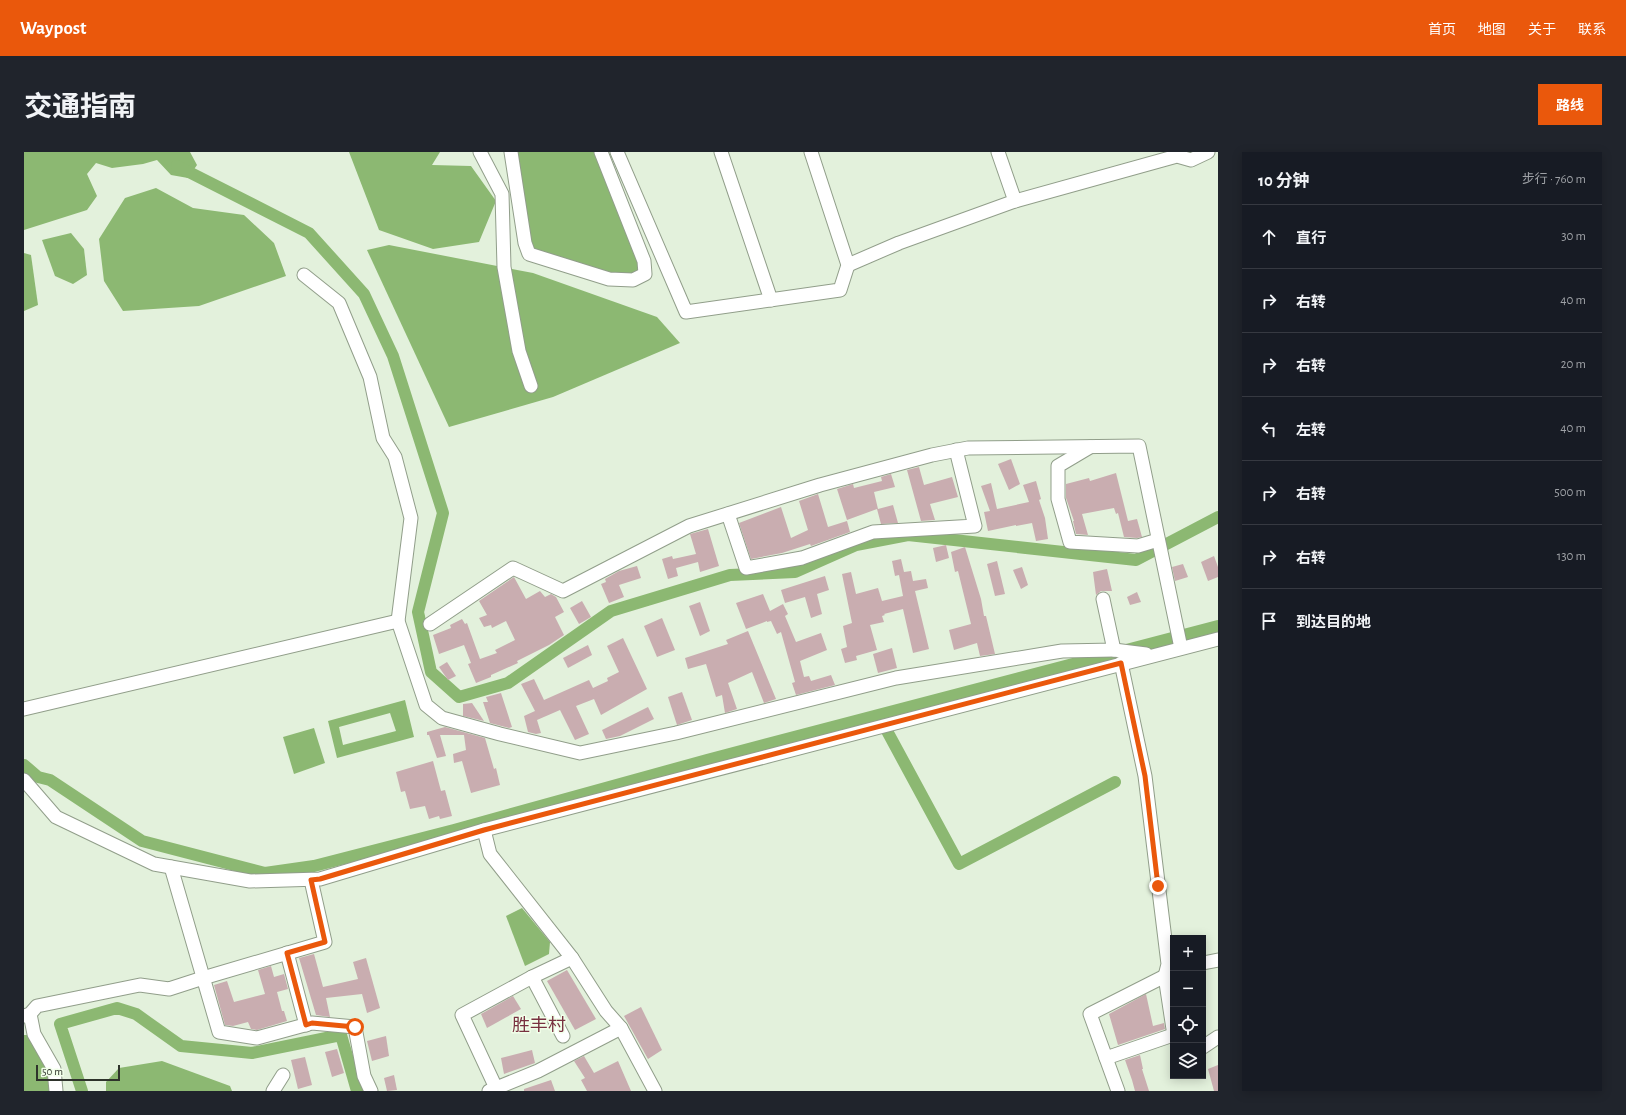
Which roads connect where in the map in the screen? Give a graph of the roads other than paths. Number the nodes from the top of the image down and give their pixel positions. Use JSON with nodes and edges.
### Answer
{"nodes":[{"id":1,"x":480,"y":152,"type":"edge"},
{"id":2,"x":511,"y":152,"type":"edge"},
{"id":3,"x":601,"y":152,"type":"edge"},
{"id":4,"x":617,"y":152,"type":"edge"},
{"id":5,"x":720,"y":152,"type":"edge"},
{"id":6,"x":811,"y":152,"type":"edge"},
{"id":7,"x":998,"y":152,"type":"edge"},
{"id":8,"x":1208,"y":152,"type":"edge"},
{"id":9,"x":1176,"y":154,"type":"edge"},
{"id":10,"x":1015,"y":201,"type":"junction"},
{"id":11,"x":848,"y":265,"type":"junction"},
{"id":12,"x":304,"y":276,"type":"dead end"},
{"id":13,"x":771,"y":300,"type":"junction"},
{"id":14,"x":531,"y":386,"type":"dead end"},
{"id":15,"x":1092,"y":446,"type":"junction"},
{"id":16,"x":956,"y":450,"type":"junction"},
{"id":17,"x":728,"y":514,"type":"junction"},
{"id":18,"x":1158,"y":540,"type":"junction"},
{"id":19,"x":1103,"y":599,"type":"dead end"},
{"id":20,"x":398,"y":621,"type":"junction"},
{"id":21,"x":430,"y":624,"type":"dead end"},
{"id":22,"x":1218,"y":639,"type":"edge"},
{"id":23,"x":1180,"y":648,"type":"junction"},
{"id":24,"x":1114,"y":650,"type":"junction"},
{"id":25,"x":1154,"y":655,"type":"junction"},
{"id":26,"x":1121,"y":663,"type":"junction"},
{"id":27,"x":24,"y":709,"type":"edge"},
{"id":28,"x":24,"y":780,"type":"edge"},
{"id":29,"x":484,"y":830,"type":"junction"},
{"id":30,"x":171,"y":867,"type":"junction"},
{"id":31,"x":311,"y":880,"type":"junction"},
{"id":32,"x":287,"y":953,"type":"junction"},
{"id":33,"x":572,"y":958,"type":"junction"},
{"id":34,"x":1218,"y":960,"type":"edge"},
{"id":35,"x":1206,"y":963,"type":"edge"},
{"id":36,"x":1169,"y":968,"type":"edge"},
{"id":37,"x":532,"y":977,"type":"junction"},
{"id":38,"x":203,"y":978,"type":"junction"},
{"id":39,"x":1172,"y":1007,"type":"edge"},
{"id":40,"x":27,"y":1015,"type":"edge"},
{"id":41,"x":306,"y":1025,"type":"junction"},
{"id":42,"x":621,"y":1028,"type":"junction"},
{"id":43,"x":563,"y":1036,"type":"dead end"},
{"id":44,"x":1170,"y":1036,"type":"edge"},
{"id":45,"x":1218,"y":1037,"type":"edge"},
{"id":46,"x":1206,"y":1045,"type":"edge"},
{"id":47,"x":1106,"y":1058,"type":"junction"},
{"id":48,"x":283,"y":1074,"type":"dead end"},
{"id":49,"x":492,"y":1089,"type":"edge"},
{"id":50,"x":56,"y":1091,"type":"edge"},
{"id":51,"x":273,"y":1091,"type":"edge"},
{"id":52,"x":371,"y":1091,"type":"edge"},
{"id":53,"x":655,"y":1091,"type":"edge"},
{"id":54,"x":1118,"y":1091,"type":"edge"}],
"edges":[{"from":1,"to":14,"type":"street"},
{"from":2,"to":3,"type":"street"},
{"from":4,"to":13,"type":"street"},
{"from":5,"to":13,"type":"street"},
{"from":6,"to":11,"type":"street"},
{"from":7,"to":10,"type":"street"},
{"from":8,"to":9,"type":"street"},
{"from":9,"to":10,"type":"street"},
{"from":10,"to":11,"type":"street"},
{"from":11,"to":13,"type":"street"},
{"from":12,"to":20,"type":"street"},
{"from":15,"to":16,"type":"street"},
{"from":15,"to":18,"type":"street"},
{"from":15,"to":18,"type":"street"},
{"from":16,"to":17,"type":"street"},
{"from":16,"to":17,"type":"street"},
{"from":17,"to":21,"type":"street"},
{"from":18,"to":23,"type":"street"},
{"from":19,"to":24,"type":"street"},
{"from":20,"to":24,"type":"street"},
{"from":20,"to":27,"type":"street"},
{"from":22,"to":23,"type":"street"},
{"from":23,"to":25,"type":"street"},
{"from":24,"to":25,"type":"street"},
{"from":25,"to":26,"type":"street"},
{"from":26,"to":29,"type":"street"},
{"from":26,"to":36,"type":"street"},
{"from":28,"to":30,"type":"street"},
{"from":29,"to":31,"type":"street"},
{"from":29,"to":33,"type":"street"},
{"from":30,"to":31,"type":"street"},
{"from":30,"to":38,"type":"street"},
{"from":31,"to":32,"type":"street"},
{"from":32,"to":38,"type":"street"},
{"from":32,"to":41,"type":"street"},
{"from":33,"to":37,"type":"street"},
{"from":33,"to":42,"type":"street"},
{"from":34,"to":35,"type":"street"},
{"from":36,"to":39,"type":"street"},
{"from":36,"to":47,"type":"street"},
{"from":37,"to":43,"type":"street"},
{"from":37,"to":49,"type":"street"},
{"from":38,"to":40,"type":"street"},
{"from":38,"to":41,"type":"street"},
{"from":40,"to":50,"type":"street"},
{"from":41,"to":52,"type":"street"},
{"from":42,"to":49,"type":"street"},
{"from":42,"to":53,"type":"street"},
{"from":44,"to":47,"type":"street"},
{"from":45,"to":46,"type":"street"},
{"from":47,"to":54,"type":"street"},
{"from":48,"to":51,"type":"street"}]}
